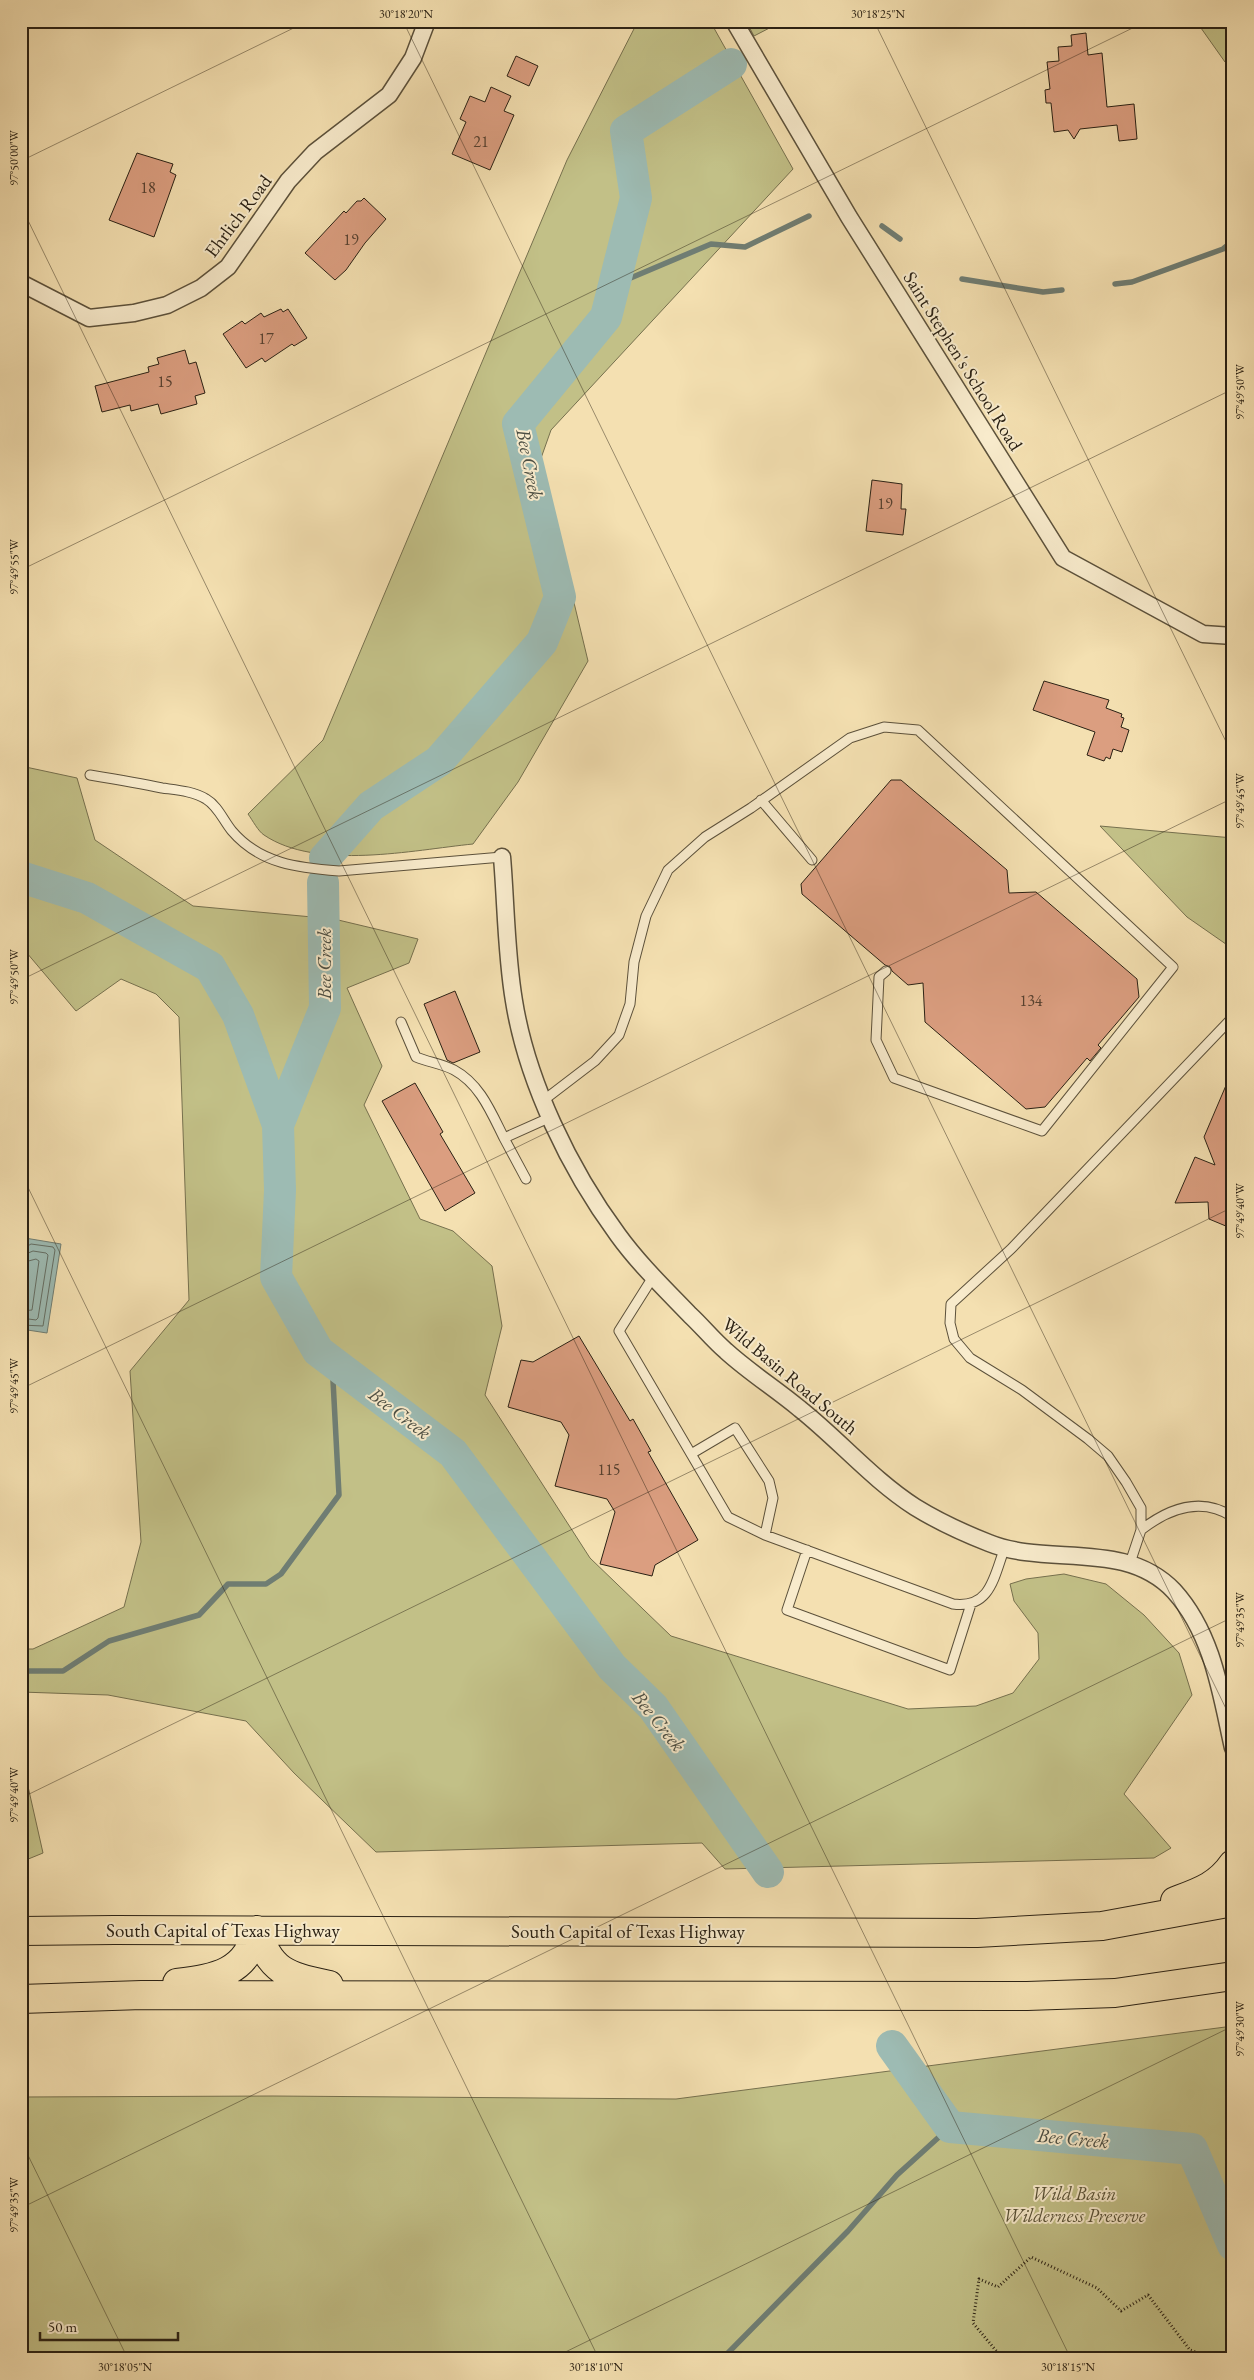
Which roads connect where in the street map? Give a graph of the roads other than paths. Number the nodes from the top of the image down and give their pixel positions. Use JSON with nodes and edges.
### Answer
{"nodes":[{"id":1,"x":427,"y":21,"type":"edge"},
{"id":2,"x":734,"y":21,"type":"edge"},
{"id":3,"x":21,"y":283,"type":"edge"},
{"id":4,"x":1233,"y":636,"type":"edge"},
{"id":5,"x":90,"y":775,"type":"dead end"},
{"id":6,"x":762,"y":800,"type":"junction"},
{"id":7,"x":502,"y":857,"type":"joint"},
{"id":8,"x":812,"y":860,"type":"dead end"},
{"id":9,"x":886,"y":971,"type":"dead end"},
{"id":10,"x":1233,"y":1017,"type":"edge"},
{"id":11,"x":401,"y":1022,"type":"dead end"},
{"id":12,"x":544,"y":1100,"type":"junction"},
{"id":13,"x":551,"y":1117,"type":"junction"},
{"id":14,"x":504,"y":1138,"type":"junction"},
{"id":15,"x":526,"y":1179,"type":"dead end"},
{"id":16,"x":653,"y":1277,"type":"junction"},
{"id":17,"x":691,"y":1454,"type":"junction"},
{"id":18,"x":1233,"y":1517,"type":"edge"},
{"id":19,"x":1141,"y":1530,"type":"junction"},
{"id":20,"x":765,"y":1535,"type":"junction"},
{"id":21,"x":1005,"y":1547,"type":"junction"},
{"id":22,"x":807,"y":1550,"type":"junction"},
{"id":23,"x":1130,"y":1563,"type":"junction"},
{"id":24,"x":971,"y":1604,"type":"junction"},
{"id":25,"x":1233,"y":1748,"type":"edge"},
{"id":26,"x":1233,"y":1864,"type":"edge"},
{"id":27,"x":1233,"y":1902,"type":"edge"},
{"id":28,"x":1102,"y":1926,"type":"junction"},
{"id":29,"x":257,"y":1930,"type":"junction"},
{"id":30,"x":21,"y":1931,"type":"edge"},
{"id":31,"x":1233,"y":1976,"type":"edge"},
{"id":32,"x":384,"y":1996,"type":"junction"},
{"id":33,"x":76,"y":1997,"type":"junction"},
{"id":34,"x":21,"y":1999,"type":"edge"}],
"edges":[{"from":1,"to":3,"type":"street","name":"Ehrlich Road"},
{"from":2,"to":4,"type":"street","name":"Saint Stephen's School Road"},
{"from":5,"to":7,"type":"lane"},
{"from":6,"to":8,"type":"lane"},
{"from":6,"to":9,"type":"lane"},
{"from":6,"to":12,"type":"lane"},
{"from":7,"to":12,"type":"street","name":"Wild Basin Road South"},
{"from":10,"to":19,"type":"lane"},
{"from":11,"to":14,"type":"lane"},
{"from":12,"to":13,"type":"street","name":"Wild Basin Road South"},
{"from":13,"to":14,"type":"lane"},
{"from":13,"to":16,"type":"street","name":"Wild Basin Road South"},
{"from":14,"to":15,"type":"lane"},
{"from":16,"to":17,"type":"lane"},
{"from":16,"to":21,"type":"street","name":"Wild Basin Road South"},
{"from":17,"to":20,"type":"lane"},
{"from":17,"to":20,"type":"lane"},
{"from":18,"to":19,"type":"lane"},
{"from":19,"to":23,"type":"lane"},
{"from":20,"to":22,"type":"lane"},
{"from":21,"to":23,"type":"street","name":"Wild Basin Road South"},
{"from":21,"to":24,"type":"lane"},
{"from":22,"to":24,"type":"lane"},
{"from":22,"to":24,"type":"lane"},
{"from":23,"to":25,"type":"street","name":"Wild Basin Road South"},
{"from":26,"to":28,"type":"highway"},
{"from":27,"to":28,"type":"highway","name":"South Capital of Texas Highway"},
{"from":28,"to":29,"type":"highway","name":"South Capital of Texas Highway"},
{"from":29,"to":30,"type":"highway","name":"South Capital of Texas Highway"},
{"from":29,"to":32,"type":"highway"},
{"from":29,"to":33,"type":"highway"},
{"from":31,"to":32,"type":"highway"},
{"from":32,"to":33,"type":"highway"},
{"from":33,"to":34,"type":"highway"}]}
